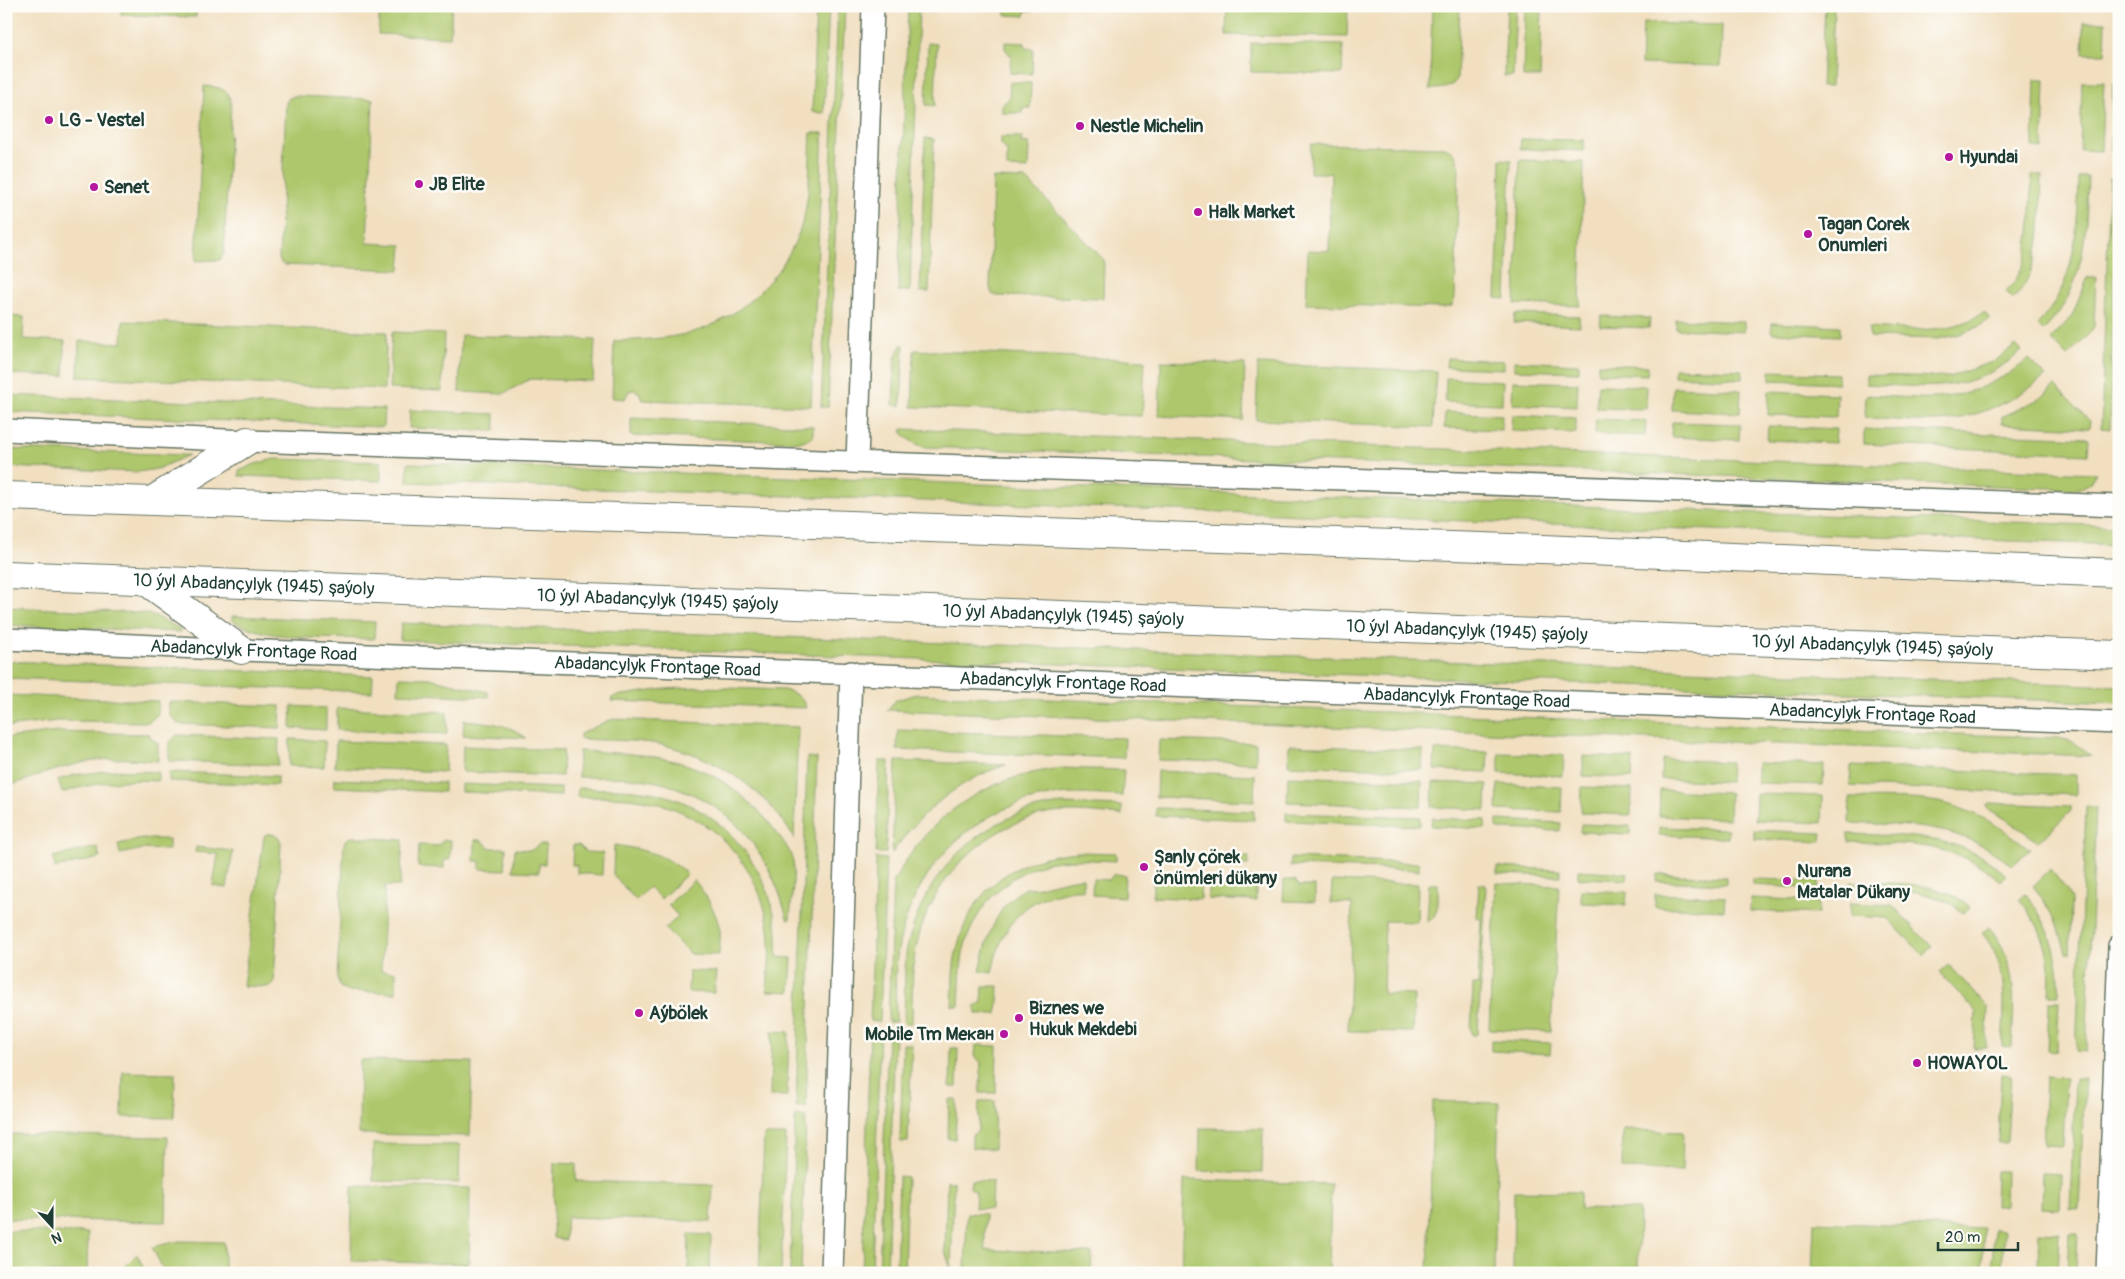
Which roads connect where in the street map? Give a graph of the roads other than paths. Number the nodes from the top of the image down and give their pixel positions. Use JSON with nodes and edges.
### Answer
{"nodes":[{"id":1,"x":873,"y":6,"type":"edge"},
{"id":2,"x":6,"y":430,"type":"edge"},
{"id":3,"x":247,"y":441,"type":"junction"},
{"id":4,"x":857,"y":462,"type":"junction"},
{"id":5,"x":6,"y":496,"type":"edge"},
{"id":6,"x":153,"y":500,"type":"junction"},
{"id":7,"x":2119,"y":506,"type":"edge"},
{"id":8,"x":2119,"y":573,"type":"edge"},
{"id":9,"x":6,"y":575,"type":"edge"},
{"id":10,"x":146,"y":581,"type":"junction"},
{"id":11,"x":6,"y":639,"type":"edge"},
{"id":12,"x":241,"y":650,"type":"junction"},
{"id":13,"x":2119,"y":655,"type":"edge"},
{"id":14,"x":851,"y":672,"type":"junction"},
{"id":15,"x":2119,"y":723,"type":"edge"},
{"id":16,"x":2119,"y":946,"type":"edge"},
{"id":17,"x":832,"y":1273,"type":"edge"},
{"id":18,"x":2107,"y":1273,"type":"edge"}],
"edges":[{"from":1,"to":4,"type":"street"},
{"from":2,"to":3,"type":"street"},
{"from":3,"to":4,"type":"street"},
{"from":3,"to":6,"type":"main road"},
{"from":4,"to":7,"type":"street"},
{"from":5,"to":6,"type":"main road"},
{"from":6,"to":8,"type":"main road"},
{"from":9,"to":10,"type":"main road","name":"10 ýyl Abadançylyk (1945) şaýoly"},
{"from":10,"to":12,"type":"main road"},
{"from":10,"to":13,"type":"main road","name":"10 ýyl Abadançylyk (1945) şaýoly"},
{"from":11,"to":12,"type":"street","name":"Abadancylyk Frontage Road"},
{"from":12,"to":14,"type":"street","name":"Abadancylyk Frontage Road"},
{"from":14,"to":15,"type":"street","name":"Abadancylyk Frontage Road"},
{"from":14,"to":17,"type":"street"},
{"from":16,"to":18,"type":"street"}]}
